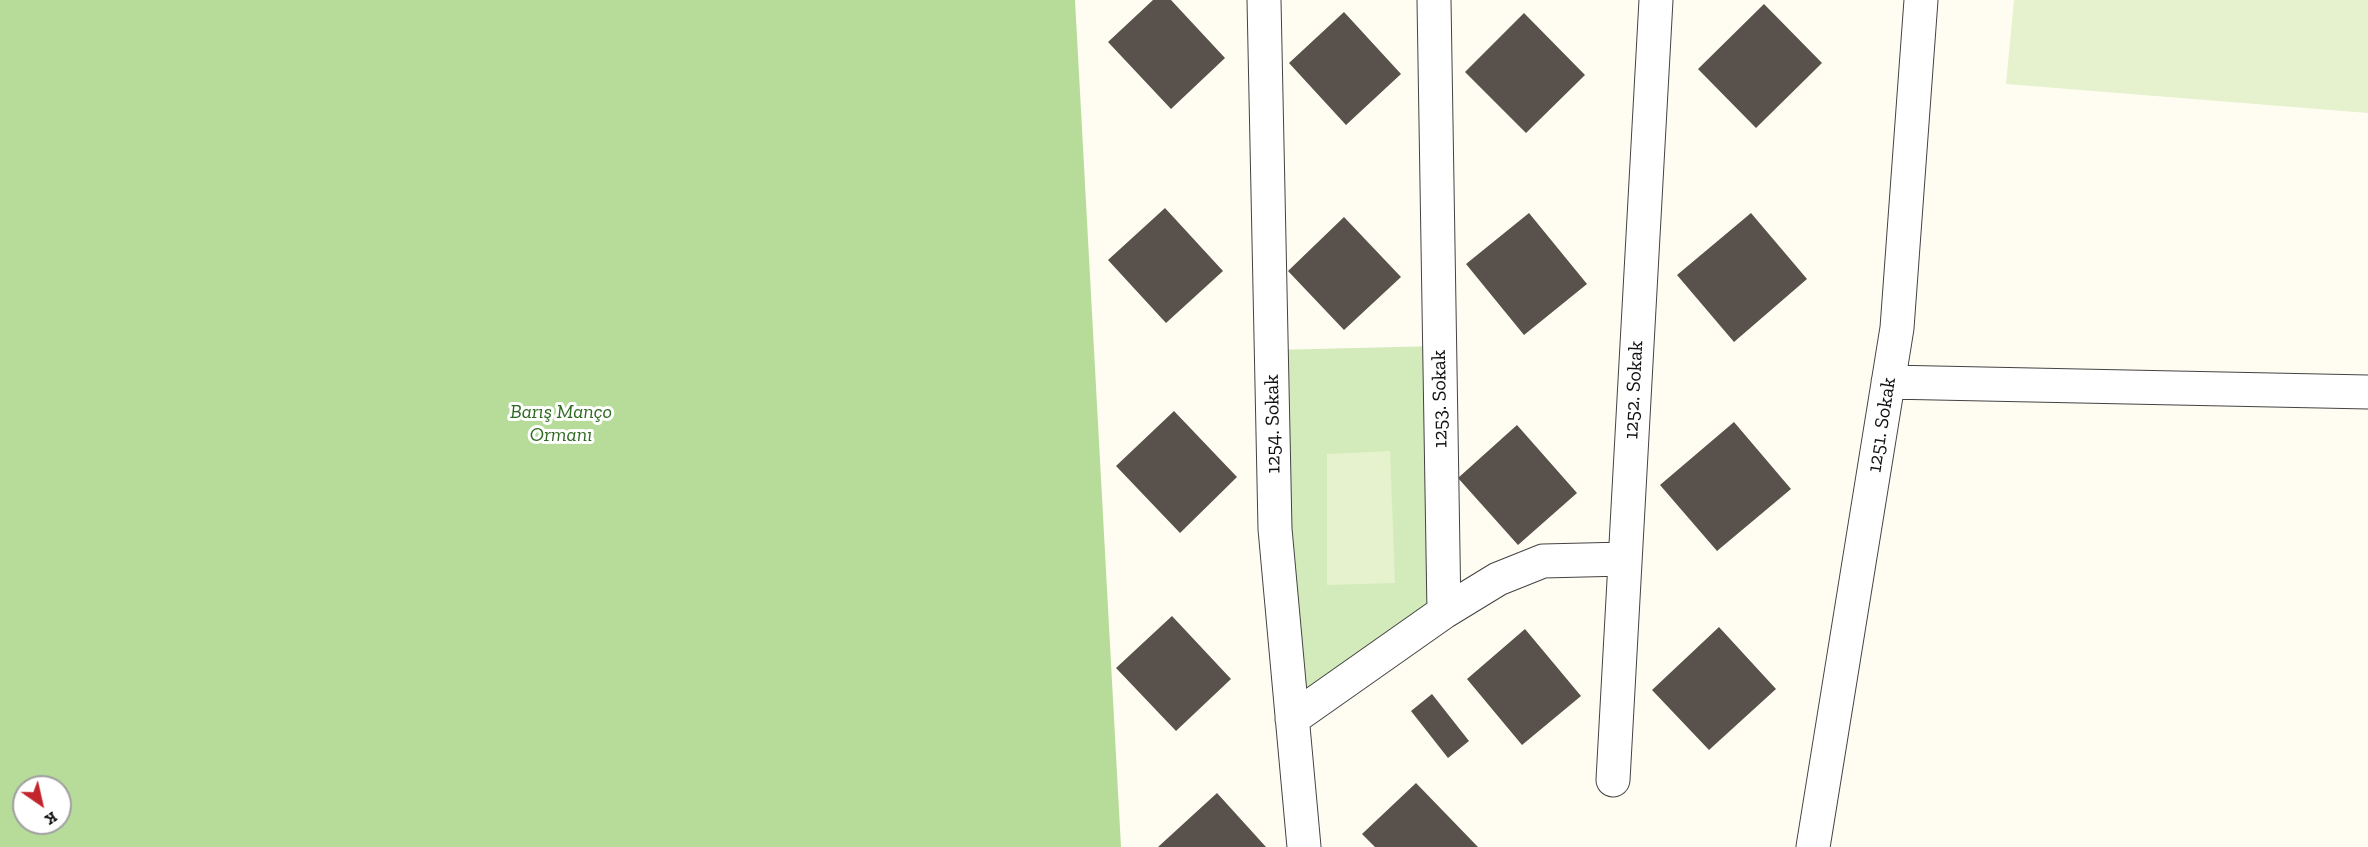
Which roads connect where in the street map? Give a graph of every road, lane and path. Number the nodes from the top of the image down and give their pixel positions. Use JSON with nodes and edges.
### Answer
{"nodes":[{"id":1,"x":1264,"y":0,"type":"edge"},
{"id":2,"x":1434,"y":0,"type":"edge"},
{"id":3,"x":1656,"y":0,"type":"edge"},
{"id":4,"x":1921,"y":0,"type":"edge"},
{"id":5,"x":1888,"y":382,"type":"junction"},
{"id":6,"x":2368,"y":392,"type":"edge"},
{"id":7,"x":1625,"y":559,"type":"junction"},
{"id":8,"x":1444,"y":612,"type":"junction"},
{"id":9,"x":1292,"y":719,"type":"junction"},
{"id":10,"x":1613,"y":780,"type":"dead end"},
{"id":11,"x":1304,"y":847,"type":"edge"},
{"id":12,"x":1813,"y":847,"type":"edge"}],
"edges":[{"from":1,"to":9,"type":"street","name":"1254. Sokak"},
{"from":2,"to":8,"type":"street","name":"1253. Sokak"},
{"from":3,"to":7,"type":"street","name":"1252. Sokak"},
{"from":4,"to":5,"type":"street","name":"1251. Sokak"},
{"from":5,"to":6,"type":"street"},
{"from":5,"to":12,"type":"street","name":"1251. Sokak"},
{"from":7,"to":8,"type":"street"},
{"from":7,"to":10,"type":"street","name":"1252. Sokak"},
{"from":8,"to":9,"type":"street"},
{"from":9,"to":11,"type":"street","name":"1254. Sokak"}]}
